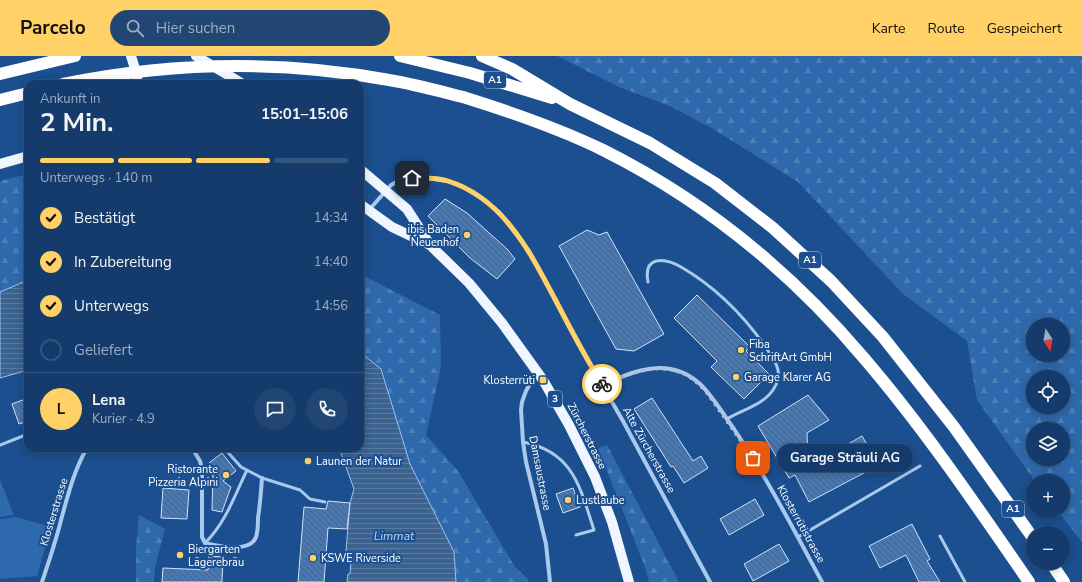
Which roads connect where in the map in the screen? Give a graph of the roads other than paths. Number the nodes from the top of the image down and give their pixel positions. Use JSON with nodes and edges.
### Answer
{"nodes":[{"id":1,"x":75,"y":56,"type":"edge"},
{"id":2,"x":131,"y":56,"type":"edge"},
{"id":3,"x":196,"y":56,"type":"edge"},
{"id":4,"x":400,"y":56,"type":"edge"},
{"id":5,"x":482,"y":56,"type":"edge"},
{"id":6,"x":0,"y":74,"type":"edge"},
{"id":7,"x":86,"y":80,"type":"edge"},
{"id":8,"x":138,"y":80,"type":"edge"},
{"id":9,"x":235,"y":80,"type":"edge"},
{"id":10,"x":24,"y":93,"type":"edge"},
{"id":11,"x":2,"y":100,"type":"edge"},
{"id":12,"x":570,"y":104,"type":"junction"},
{"id":13,"x":24,"y":157,"type":"edge"},
{"id":14,"x":0,"y":164,"type":"edge"},
{"id":15,"x":364,"y":172,"type":"edge"},
{"id":16,"x":386,"y":190,"type":"junction"},
{"id":17,"x":364,"y":207,"type":"edge"},
{"id":18,"x":369,"y":210,"type":"junction"},
{"id":19,"x":430,"y":245,"type":"junction"},
{"id":20,"x":648,"y":282,"type":"dead end"},
{"id":21,"x":537,"y":371,"type":"junction"},
{"id":22,"x":602,"y":385,"type":"junction"},
{"id":23,"x":727,"y":419,"type":"junction"},
{"id":24,"x":24,"y":436,"type":"edge"},
{"id":25,"x":523,"y":442,"type":"junction"},
{"id":26,"x":0,"y":445,"type":"edge"},
{"id":27,"x":85,"y":452,"type":"edge"},
{"id":28,"x":194,"y":452,"type":"edge"},
{"id":29,"x":228,"y":452,"type":"edge"},
{"id":30,"x":920,"y":466,"type":"dead end"},
{"id":31,"x":247,"y":470,"type":"junction"},
{"id":32,"x":262,"y":478,"type":"junction"},
{"id":33,"x":325,"y":502,"type":"dead end"},
{"id":34,"x":1026,"y":528,"type":"edge"},
{"id":35,"x":576,"y":536,"type":"dead end"},
{"id":36,"x":940,"y":536,"type":"dead end"},
{"id":37,"x":798,"y":537,"type":"junction"},
{"id":38,"x":205,"y":543,"type":"junction"},
{"id":39,"x":1056,"y":570,"type":"edge"},
{"id":40,"x":42,"y":582,"type":"edge"},
{"id":41,"x":550,"y":582,"type":"edge"},
{"id":42,"x":629,"y":582,"type":"edge"},
{"id":43,"x":710,"y":582,"type":"edge"},
{"id":44,"x":822,"y":582,"type":"edge"},
{"id":45,"x":965,"y":582,"type":"edge"},
{"id":46,"x":1029,"y":582,"type":"edge"},
{"id":47,"x":1064,"y":582,"type":"edge"}],
"edges":[{"from":1,"to":6,"type":"highway"},
{"from":2,"to":8,"type":"main road"},
{"from":3,"to":9,"type":"main road"},
{"from":4,"to":12,"type":"highway","number":"A1"},
{"from":5,"to":12,"type":"highway"},
{"from":7,"to":46,"type":"highway","number":"A1","bridge":true},
{"from":10,"to":11,"type":"highway"},
{"from":12,"to":34,"type":"highway","number":"A1"},
{"from":13,"to":14,"type":"main road"},
{"from":15,"to":16,"type":"main road","number":"3"},
{"from":16,"to":18,"type":"street","name":"Alte Zürcherstrasse"},
{"from":16,"to":19,"type":"main road","number":"3"},
{"from":16,"to":22,"type":"street","name":"Alte Zürcherstrasse"},
{"from":17,"to":18,"type":"main road","number":"3"},
{"from":18,"to":19,"type":"main road","number":"3"},
{"from":19,"to":21,"type":"main road","name":"Zürcherstrasse","number":"3"},
{"from":20,"to":23,"type":"lane"},
{"from":21,"to":25,"type":"street","name":"Damsaustrasse"},
{"from":21,"to":42,"type":"main road","name":"Zürcherstrasse","number":"3"},
{"from":22,"to":23,"type":"street","name":"Klosterrütistrasse"},
{"from":22,"to":43,"type":"street","name":"Alte Zürcherstrasse"},
{"from":23,"to":37,"type":"street","name":"Klosterrütistrasse"},
{"from":24,"to":26,"type":"lane"},
{"from":25,"to":35,"type":"lane"},
{"from":25,"to":41,"type":"street","name":"Damsaustrasse"},
{"from":27,"to":40,"type":"street","name":"Klosterstrasse"},
{"from":28,"to":38,"type":"street"},
{"from":29,"to":31,"type":"lane"},
{"from":30,"to":37,"type":"lane"},
{"from":31,"to":32,"type":"lane"},
{"from":31,"to":38,"type":"lane"},
{"from":32,"to":33,"type":"lane"},
{"from":32,"to":38,"type":"street"},
{"from":36,"to":45,"type":"lane"},
{"from":37,"to":44,"type":"street","name":"Klosterrütistrasse"},
{"from":39,"to":47,"type":"highway"}]}
